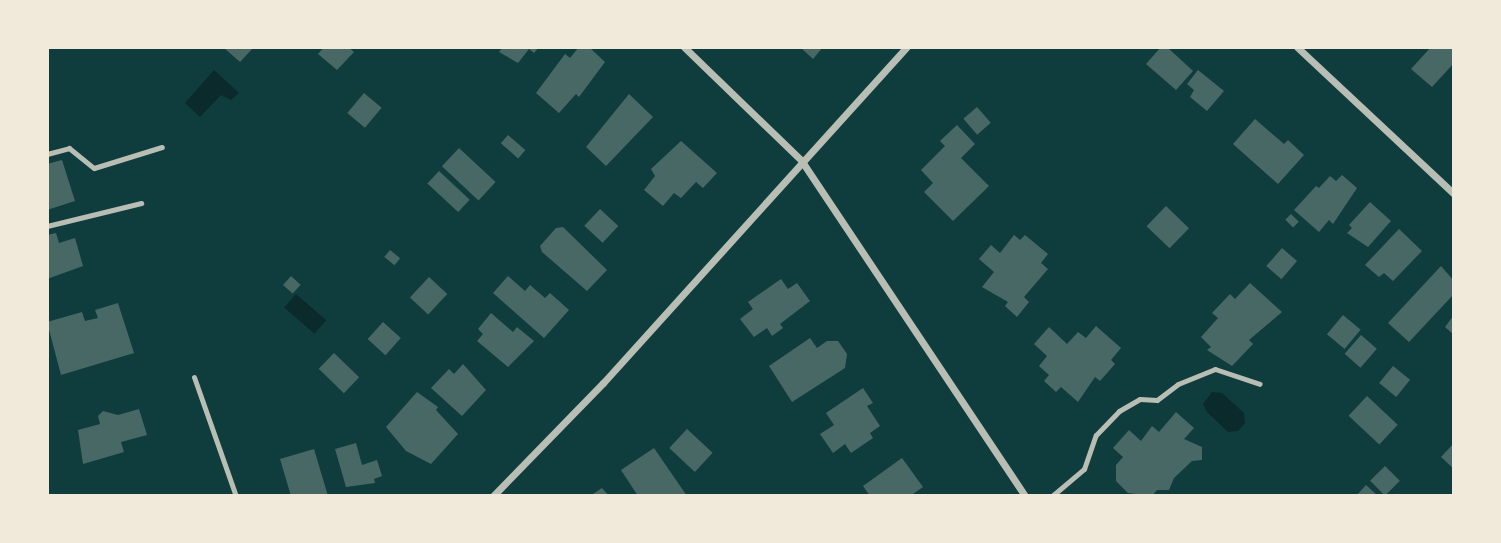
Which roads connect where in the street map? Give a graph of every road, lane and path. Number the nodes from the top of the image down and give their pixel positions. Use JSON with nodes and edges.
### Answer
{"nodes":[{"id":1,"x":684,"y":47,"type":"edge"},
{"id":2,"x":906,"y":47,"type":"edge"},
{"id":3,"x":1297,"y":47,"type":"edge"},
{"id":4,"x":162,"y":147,"type":"dead end"},
{"id":5,"x":47,"y":154,"type":"edge"},
{"id":6,"x":801,"y":160,"type":"junction"},
{"id":7,"x":1454,"y":194,"type":"edge"},
{"id":8,"x":141,"y":203,"type":"dead end"},
{"id":9,"x":47,"y":226,"type":"edge"},
{"id":10,"x":194,"y":377,"type":"dead end"},
{"id":11,"x":1260,"y":384,"type":"dead end"},
{"id":12,"x":236,"y":496,"type":"edge"},
{"id":13,"x":493,"y":496,"type":"edge"},
{"id":14,"x":1025,"y":496,"type":"edge"},
{"id":15,"x":1052,"y":496,"type":"edge"}],
"edges":[{"from":1,"to":6,"type":"street"},
{"from":2,"to":6,"type":"street"},
{"from":3,"to":7,"type":"street"},
{"from":4,"to":5,"type":"lane"},
{"from":6,"to":13,"type":"street"},
{"from":6,"to":14,"type":"street"},
{"from":8,"to":9,"type":"lane"},
{"from":10,"to":12,"type":"lane"},
{"from":11,"to":15,"type":"lane"}]}
